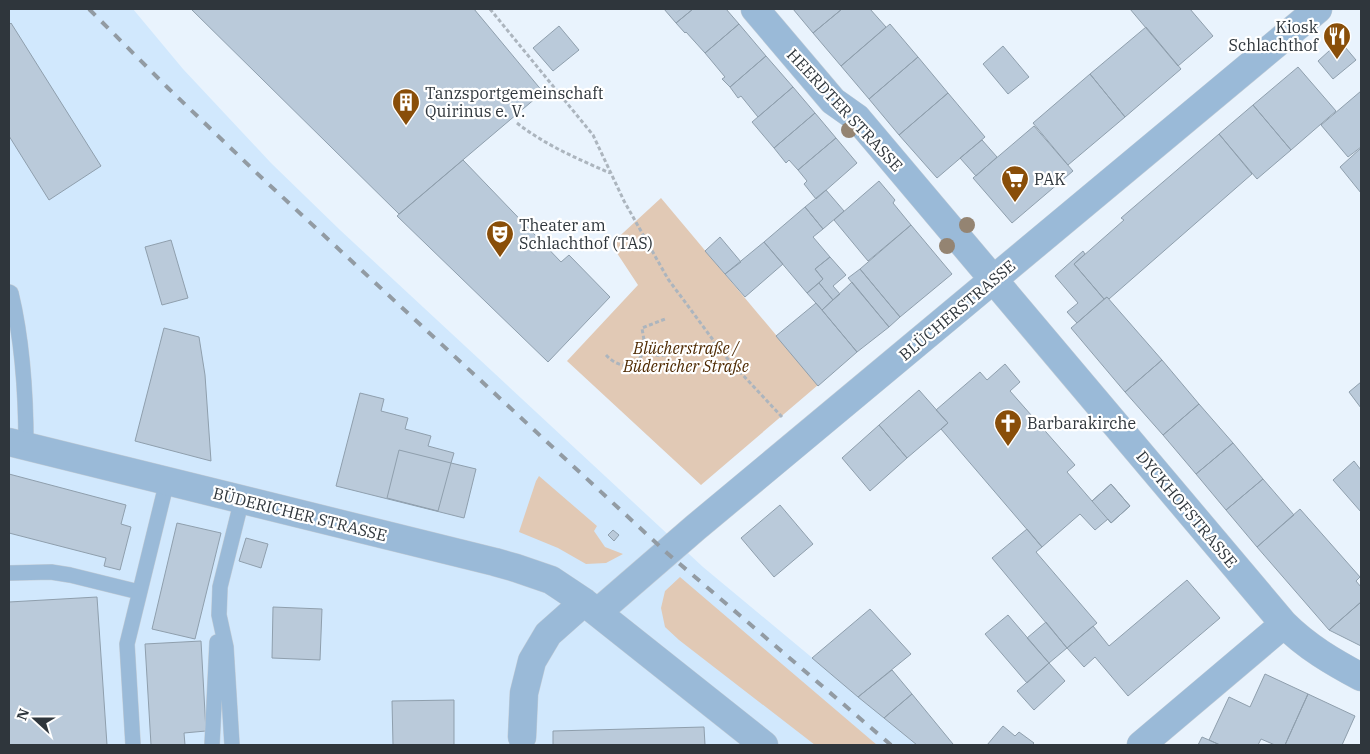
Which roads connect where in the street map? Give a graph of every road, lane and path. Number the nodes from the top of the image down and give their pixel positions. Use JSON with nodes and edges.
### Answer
{"nodes":[{"id":1,"x":490,"y":9,"type":"edge"},
{"id":2,"x":755,"y":9,"type":"edge"},
{"id":3,"x":1311,"y":11,"type":"edge"},
{"id":4,"x":517,"y":123,"type":"dead end"},
{"id":5,"x":611,"y":174,"type":"junction"},
{"id":6,"x":993,"y":280,"type":"junction"},
{"id":7,"x":9,"y":292,"type":"edge"},
{"id":8,"x":665,"y":319,"type":"dead end"},
{"id":9,"x":715,"y":343,"type":"junction"},
{"id":10,"x":643,"y":352,"type":"junction"},
{"id":11,"x":606,"y":355,"type":"dead end"},
{"id":12,"x":802,"y":439,"type":"junction"},
{"id":13,"x":17,"y":444,"type":"edge"},
{"id":14,"x":166,"y":481,"type":"junction"},
{"id":15,"x":242,"y":499,"type":"junction"},
{"id":16,"x":9,"y":573,"type":"edge"},
{"id":17,"x":139,"y":592,"type":"junction"},
{"id":18,"x":591,"y":607,"type":"junction"},
{"id":19,"x":219,"y":615,"type":"junction"},
{"id":20,"x":1284,"y":624,"type":"junction"},
{"id":21,"x":1361,"y":677,"type":"edge"},
{"id":22,"x":522,"y":741,"type":"edge"},
{"id":23,"x":133,"y":745,"type":"edge"},
{"id":24,"x":212,"y":745,"type":"edge"},
{"id":25,"x":232,"y":745,"type":"edge"},
{"id":26,"x":764,"y":745,"type":"edge"},
{"id":27,"x":1141,"y":745,"type":"edge"}],
"edges":[{"from":1,"to":5,"type":"path"},
{"from":2,"to":6,"type":"street","name":"HEERDTER STRASSE"},
{"from":3,"to":6,"type":"street","name":"BLÜCHERSTRASSE"},
{"from":4,"to":5,"type":"path"},
{"from":5,"to":9,"type":"path"},
{"from":6,"to":12,"type":"street","name":"BLÜCHERSTRASSE"},
{"from":6,"to":20,"type":"street","name":"DYCKHOFSTRASSE"},
{"from":7,"to":13,"type":"lane"},
{"from":8,"to":10,"type":"path"},
{"from":9,"to":10,"type":"path"},
{"from":9,"to":12,"type":"path"},
{"from":10,"to":11,"type":"path"},
{"from":12,"to":18,"type":"street","name":"BLÜCHERSTRASSE"},
{"from":13,"to":14,"type":"street","name":"BÜDERICHER STRASSE"},
{"from":14,"to":15,"type":"street","name":"BÜDERICHER STRASSE"},
{"from":14,"to":17,"type":"lane"},
{"from":15,"to":18,"type":"street","name":"BÜDERICHER STRASSE"},
{"from":15,"to":19,"type":"lane"},
{"from":16,"to":17,"type":"lane"},
{"from":17,"to":23,"type":"lane"},
{"from":18,"to":22,"type":"street"},
{"from":18,"to":26,"type":"street","name":"BÜDERICHER STRASSE"},
{"from":19,"to":24,"type":"lane"},
{"from":19,"to":25,"type":"lane"},
{"from":20,"to":21,"type":"street","name":"DYCKHOFSTRASSE"},
{"from":20,"to":27,"type":"street"}]}
